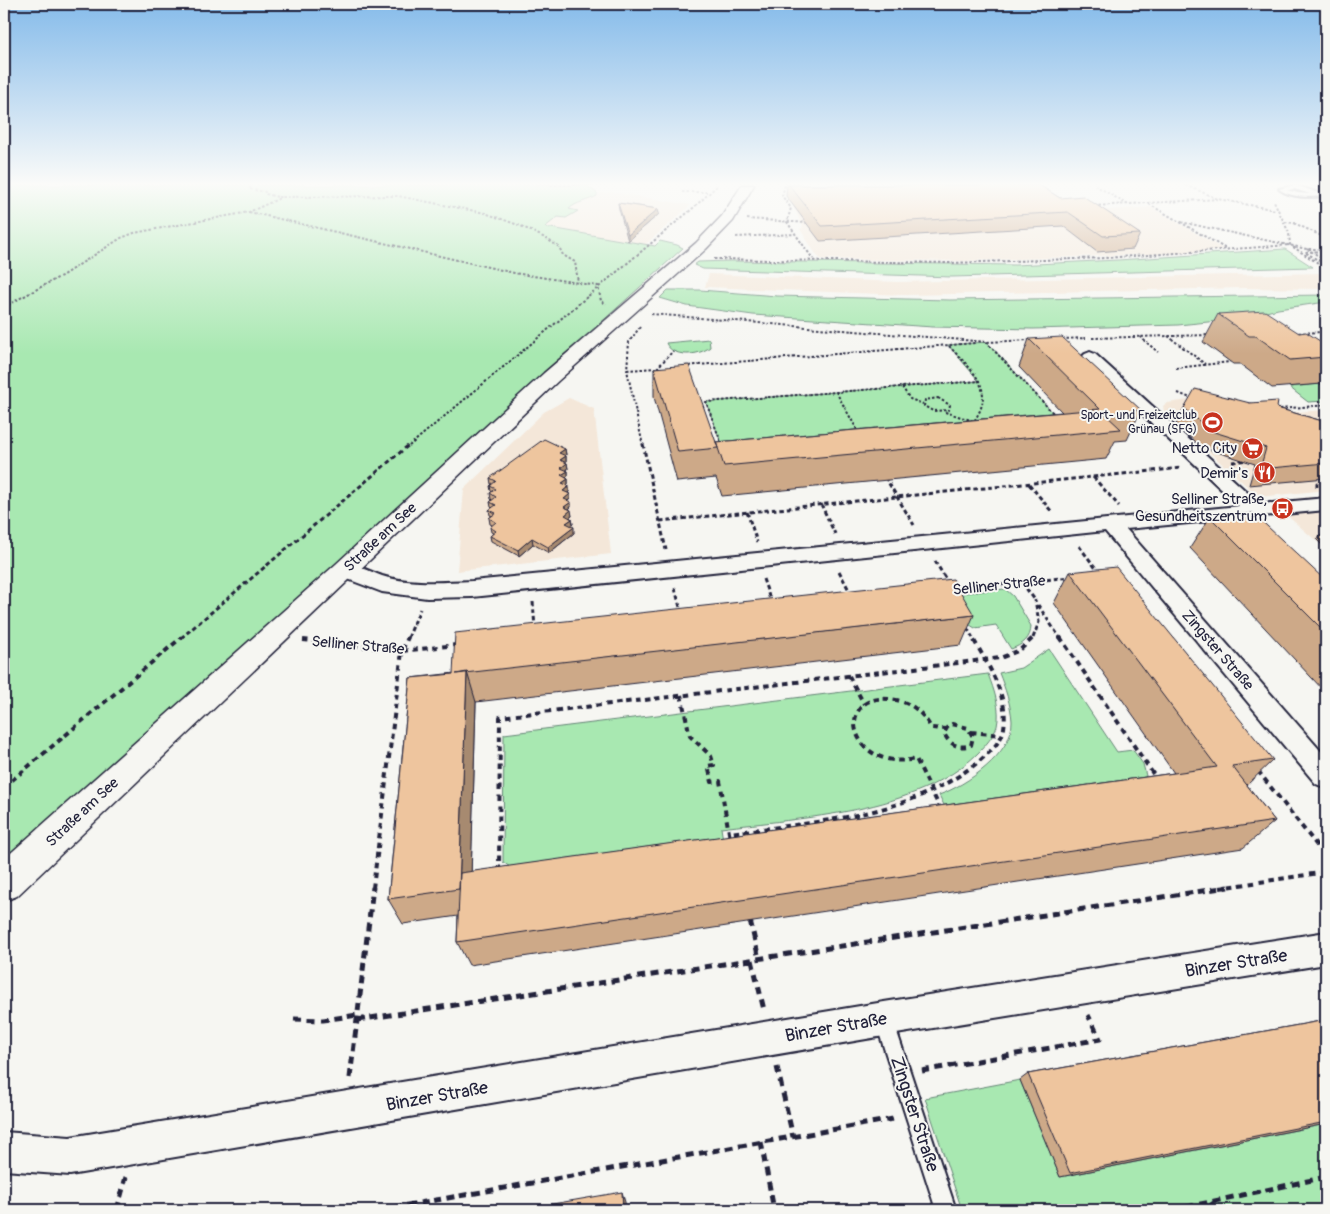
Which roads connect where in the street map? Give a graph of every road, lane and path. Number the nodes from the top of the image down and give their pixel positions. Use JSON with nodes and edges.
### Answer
{"nodes":[{"id":1,"x":115,"y":242,"type":"edge"},
{"id":2,"x":378,"y":242,"type":"edge"},
{"id":3,"x":549,"y":242,"type":"edge"},
{"id":4,"x":652,"y":242,"type":"edge"},
{"id":5,"x":704,"y":242,"type":"edge"},
{"id":6,"x":800,"y":242,"type":"edge"},
{"id":7,"x":1214,"y":242,"type":"edge"},
{"id":8,"x":1270,"y":242,"type":"edge"},
{"id":9,"x":1291,"y":242,"type":"edge"},
{"id":10,"x":1290,"y":246,"type":"junction"},
{"id":11,"x":1307,"y":249,"type":"junction"},
{"id":12,"x":1228,"y":250,"type":"junction"},
{"id":13,"x":1326,"y":250,"type":"edge"},
{"id":14,"x":687,"y":258,"type":"junction"},
{"id":15,"x":813,"y":260,"type":"junction"},
{"id":16,"x":1326,"y":260,"type":"edge"},
{"id":17,"x":1326,"y":267,"type":"edge"},
{"id":18,"x":578,"y":282,"type":"junction"},
{"id":19,"x":598,"y":286,"type":"junction"},
{"id":20,"x":4,"y":307,"type":"edge"},
{"id":21,"x":650,"y":314,"type":"dead end"},
{"id":22,"x":644,"y":321,"type":"dead end"},
{"id":23,"x":1326,"y":332,"type":"edge"},
{"id":24,"x":1289,"y":333,"type":"edge"},
{"id":25,"x":1216,"y":335,"type":"dead end"},
{"id":26,"x":1167,"y":336,"type":"junction"},
{"id":27,"x":1140,"y":337,"type":"junction"},
{"id":28,"x":1056,"y":339,"type":"edge"},
{"id":29,"x":1031,"y":340,"type":"edge"},
{"id":30,"x":987,"y":342,"type":"junction"},
{"id":31,"x":948,"y":345,"type":"junction"},
{"id":32,"x":673,"y":351,"type":"dead end"},
{"id":33,"x":1158,"y":352,"type":"dead end"},
{"id":34,"x":1090,"y":357,"type":"dead end"},
{"id":35,"x":1230,"y":362,"type":"dead end"},
{"id":36,"x":1206,"y":365,"type":"junction"},
{"id":37,"x":677,"y":367,"type":"edge"},
{"id":38,"x":657,"y":368,"type":"junction"},
{"id":39,"x":667,"y":368,"type":"edge"},
{"id":40,"x":1176,"y":368,"type":"dead end"},
{"id":41,"x":627,"y":370,"type":"junction"},
{"id":42,"x":980,"y":381,"type":"junction"},
{"id":43,"x":902,"y":387,"type":"junction"},
{"id":44,"x":836,"y":392,"type":"junction"},
{"id":45,"x":1178,"y":393,"type":"dead end"},
{"id":46,"x":1197,"y":401,"type":"edge"},
{"id":47,"x":923,"y":404,"type":"junction"},
{"id":48,"x":1326,"y":406,"type":"edge"},
{"id":49,"x":1278,"y":410,"type":"edge"},
{"id":50,"x":945,"y":412,"type":"junction"},
{"id":51,"x":1058,"y":418,"type":"edge"},
{"id":52,"x":974,"y":421,"type":"junction"},
{"id":53,"x":969,"y":425,"type":"edge"},
{"id":54,"x":863,"y":441,"type":"edge"},
{"id":55,"x":723,"y":446,"type":"edge"},
{"id":56,"x":1182,"y":468,"type":"dead end"},
{"id":57,"x":884,"y":476,"type":"edge"},
{"id":58,"x":1093,"y":477,"type":"junction"},
{"id":59,"x":1029,"y":483,"type":"junction"},
{"id":60,"x":897,"y":496,"type":"junction"},
{"id":61,"x":820,"y":504,"type":"junction"},
{"id":62,"x":1326,"y":504,"type":"edge"},
{"id":63,"x":1256,"y":511,"type":"junction"},
{"id":64,"x":746,"y":512,"type":"junction"},
{"id":65,"x":660,"y":521,"type":"junction"},
{"id":66,"x":1121,"y":522,"type":"junction"},
{"id":67,"x":1065,"y":528,"type":"junction"},
{"id":68,"x":836,"y":551,"type":"junction"},
{"id":69,"x":760,"y":560,"type":"junction"},
{"id":70,"x":670,"y":569,"type":"junction"},
{"id":71,"x":345,"y":570,"type":"junction"},
{"id":72,"x":1092,"y":575,"type":"edge"},
{"id":73,"x":1075,"y":577,"type":"edge"},
{"id":74,"x":1022,"y":582,"type":"junction"},
{"id":75,"x":532,"y":584,"type":"junction"},
{"id":76,"x":428,"y":590,"type":"junction"},
{"id":77,"x":952,"y":590,"type":"edge"},
{"id":78,"x":850,"y":593,"type":"edge"},
{"id":79,"x":1035,"y":600,"type":"junction"},
{"id":80,"x":774,"y":610,"type":"edge"},
{"id":81,"x":684,"y":620,"type":"edge"},
{"id":82,"x":966,"y":625,"type":"edge"},
{"id":83,"x":535,"y":636,"type":"edge"},
{"id":84,"x":272,"y":637,"type":"junction"},
{"id":85,"x":459,"y":645,"type":"edge"},
{"id":86,"x":402,"y":651,"type":"junction"},
{"id":87,"x":986,"y":660,"type":"junction"},
{"id":88,"x":849,"y":676,"type":"junction"},
{"id":89,"x":681,"y":695,"type":"junction"},
{"id":90,"x":864,"y":704,"type":"junction"},
{"id":91,"x":945,"y":729,"type":"junction"},
{"id":92,"x":971,"y":732,"type":"junction"},
{"id":93,"x":1001,"y":735,"type":"junction"},
{"id":94,"x":1253,"y":765,"type":"edge"},
{"id":95,"x":1326,"y":776,"type":"edge"},
{"id":96,"x":1148,"y":782,"type":"edge"},
{"id":97,"x":4,"y":787,"type":"edge"},
{"id":98,"x":932,"y":791,"type":"junction"},
{"id":99,"x":951,"y":810,"type":"edge"},
{"id":100,"x":729,"y":833,"type":"junction"},
{"id":101,"x":731,"y":842,"type":"edge"},
{"id":102,"x":1326,"y":857,"type":"edge"},
{"id":103,"x":508,"y":870,"type":"edge"},
{"id":104,"x":1326,"y":872,"type":"edge"},
{"id":105,"x":4,"y":884,"type":"edge"},
{"id":106,"x":749,"y":916,"type":"edge"},
{"id":107,"x":1326,"y":948,"type":"edge"},
{"id":108,"x":759,"y":959,"type":"junction"},
{"id":109,"x":752,"y":960,"type":"junction"},
{"id":110,"x":1076,"y":988,"type":"junction"},
{"id":111,"x":357,"y":1017,"type":"junction"},
{"id":112,"x":294,"y":1019,"type":"dead end"},
{"id":113,"x":884,"y":1019,"type":"junction"},
{"id":114,"x":770,"y":1038,"type":"junction"},
{"id":115,"x":902,"y":1075,"type":"junction"},
{"id":116,"x":346,"y":1111,"type":"junction"},
{"id":117,"x":915,"y":1115,"type":"junction"},
{"id":118,"x":793,"y":1137,"type":"junction"},
{"id":119,"x":761,"y":1142,"type":"junction"},
{"id":120,"x":4,"y":1151,"type":"edge"},
{"id":121,"x":1326,"y":1177,"type":"edge"},
{"id":122,"x":1211,"y":1202,"type":"junction"},
{"id":123,"x":380,"y":1210,"type":"edge"},
{"id":124,"x":774,"y":1210,"type":"edge"},
{"id":125,"x":946,"y":1210,"type":"edge"},
{"id":126,"x":1173,"y":1210,"type":"edge"},
{"id":127,"x":1217,"y":1210,"type":"edge"}],
"edges":[{"from":1,"to":20,"type":"path"},
{"from":2,"to":18,"type":"path"},
{"from":3,"to":18,"type":"path"},
{"from":4,"to":19,"type":"path"},
{"from":5,"to":14,"type":"main road","name":"Straße am See"},
{"from":6,"to":15,"type":"path"},
{"from":7,"to":12,"type":"path"},
{"from":8,"to":10,"type":"path"},
{"from":9,"to":10,"type":"path"},
{"from":10,"to":11,"type":"path"},
{"from":10,"to":12,"type":"path"},
{"from":10,"to":17,"type":"path"},
{"from":11,"to":13,"type":"path"},
{"from":11,"to":16,"type":"path"},
{"from":12,"to":15,"type":"path"},
{"from":13,"to":17,"type":"path","bridge":true},
{"from":14,"to":15,"type":"path"},
{"from":14,"to":71,"type":"main road","name":"Straße am See"},
{"from":18,"to":19,"type":"path"},
{"from":19,"to":97,"type":"path"},
{"from":21,"to":30,"type":"path"},
{"from":22,"to":41,"type":"path"},
{"from":23,"to":24,"type":"path"},
{"from":25,"to":26,"type":"path"},
{"from":26,"to":27,"type":"path"},
{"from":26,"to":36,"type":"path"},
{"from":27,"to":28,"type":"path"},
{"from":27,"to":33,"type":"path"},
{"from":29,"to":30,"type":"path"},
{"from":30,"to":31,"type":"path"},
{"from":30,"to":51,"type":"path"},
{"from":31,"to":37,"type":"path"},
{"from":31,"to":42,"type":"path"},
{"from":32,"to":38,"type":"path"},
{"from":34,"to":63,"type":"street"},
{"from":35,"to":36,"type":"path"},
{"from":36,"to":40,"type":"path"},
{"from":38,"to":39,"type":"path"},
{"from":38,"to":41,"type":"path"},
{"from":41,"to":65,"type":"path"},
{"from":42,"to":43,"type":"path"},
{"from":42,"to":52,"type":"path"},
{"from":43,"to":44,"type":"path"},
{"from":43,"to":47,"type":"path"},
{"from":44,"to":54,"type":"path"},
{"from":44,"to":55,"type":"path"},
{"from":45,"to":46,"type":"path"},
{"from":47,"to":50,"type":"path"},
{"from":47,"to":50,"type":"path"},
{"from":48,"to":49,"type":"path"},
{"from":50,"to":52,"type":"path"},
{"from":52,"to":53,"type":"path"},
{"from":56,"to":58,"type":"path"},
{"from":57,"to":60,"type":"path"},
{"from":58,"to":59,"type":"path"},
{"from":58,"to":66,"type":"path"},
{"from":59,"to":60,"type":"path"},
{"from":59,"to":67,"type":"path"},
{"from":60,"to":61,"type":"path"},
{"from":61,"to":64,"type":"path"},
{"from":61,"to":68,"type":"path"},
{"from":62,"to":63,"type":"street"},
{"from":63,"to":66,"type":"street"},
{"from":64,"to":65,"type":"path"},
{"from":64,"to":69,"type":"path"},
{"from":65,"to":70,"type":"path"},
{"from":66,"to":67,"type":"street"},
{"from":66,"to":95,"type":"street","name":"Zingster Straße"},
{"from":67,"to":68,"type":"street"},
{"from":67,"to":72,"type":"path"},
{"from":68,"to":69,"type":"street"},
{"from":68,"to":78,"type":"path"},
{"from":69,"to":70,"type":"street"},
{"from":69,"to":80,"type":"path"},
{"from":70,"to":75,"type":"street"},
{"from":70,"to":81,"type":"path"},
{"from":71,"to":76,"type":"street"},
{"from":71,"to":84,"type":"main road","name":"Straße am See"},
{"from":73,"to":74,"type":"path","name":"Selliner Straße"},
{"from":74,"to":77,"type":"path","name":"Selliner Straße"},
{"from":74,"to":79,"type":"path"},
{"from":75,"to":76,"type":"street"},
{"from":75,"to":83,"type":"path"},
{"from":76,"to":86,"type":"path"},
{"from":79,"to":87,"type":"path"},
{"from":79,"to":96,"type":"path"},
{"from":82,"to":87,"type":"path"},
{"from":84,"to":86,"type":"path","name":"Selliner Straße"},
{"from":84,"to":105,"type":"main road","name":"Straße am See"},
{"from":85,"to":86,"type":"path","name":"Selliner Straße"},
{"from":86,"to":111,"type":"path"},
{"from":87,"to":88,"type":"path"},
{"from":87,"to":93,"type":"path"},
{"from":88,"to":89,"type":"path"},
{"from":88,"to":90,"type":"path"},
{"from":89,"to":100,"type":"path"},
{"from":89,"to":103,"type":"path"},
{"from":90,"to":91,"type":"path"},
{"from":90,"to":98,"type":"path"},
{"from":91,"to":92,"type":"path"},
{"from":91,"to":92,"type":"path"},
{"from":92,"to":93,"type":"path"},
{"from":93,"to":98,"type":"path"},
{"from":94,"to":102,"type":"path"},
{"from":98,"to":99,"type":"path"},
{"from":98,"to":100,"type":"path"},
{"from":100,"to":101,"type":"path"},
{"from":104,"to":108,"type":"path"},
{"from":106,"to":108,"type":"path"},
{"from":107,"to":110,"type":"street","name":"Binzer Straße"},
{"from":108,"to":109,"type":"path"},
{"from":109,"to":111,"type":"path"},
{"from":109,"to":114,"type":"path"},
{"from":110,"to":113,"type":"street","name":"Binzer Straße"},
{"from":110,"to":115,"type":"path"},
{"from":111,"to":112,"type":"path"},
{"from":111,"to":116,"type":"path"},
{"from":113,"to":114,"type":"street","name":"Binzer Straße"},
{"from":113,"to":115,"type":"lane","name":"Zingster Straße"},
{"from":114,"to":116,"type":"street","name":"Binzer Straße"},
{"from":114,"to":118,"type":"path"},
{"from":115,"to":117,"type":"lane","name":"Zingster Straße"},
{"from":116,"to":120,"type":"street","name":"Binzer Straße"},
{"from":117,"to":118,"type":"path"},
{"from":117,"to":125,"type":"lane","name":"Zingster Straße"},
{"from":118,"to":119,"type":"path"},
{"from":119,"to":123,"type":"path"},
{"from":119,"to":124,"type":"path"},
{"from":121,"to":122,"type":"path"},
{"from":122,"to":126,"type":"path"},
{"from":122,"to":127,"type":"path"}]}
